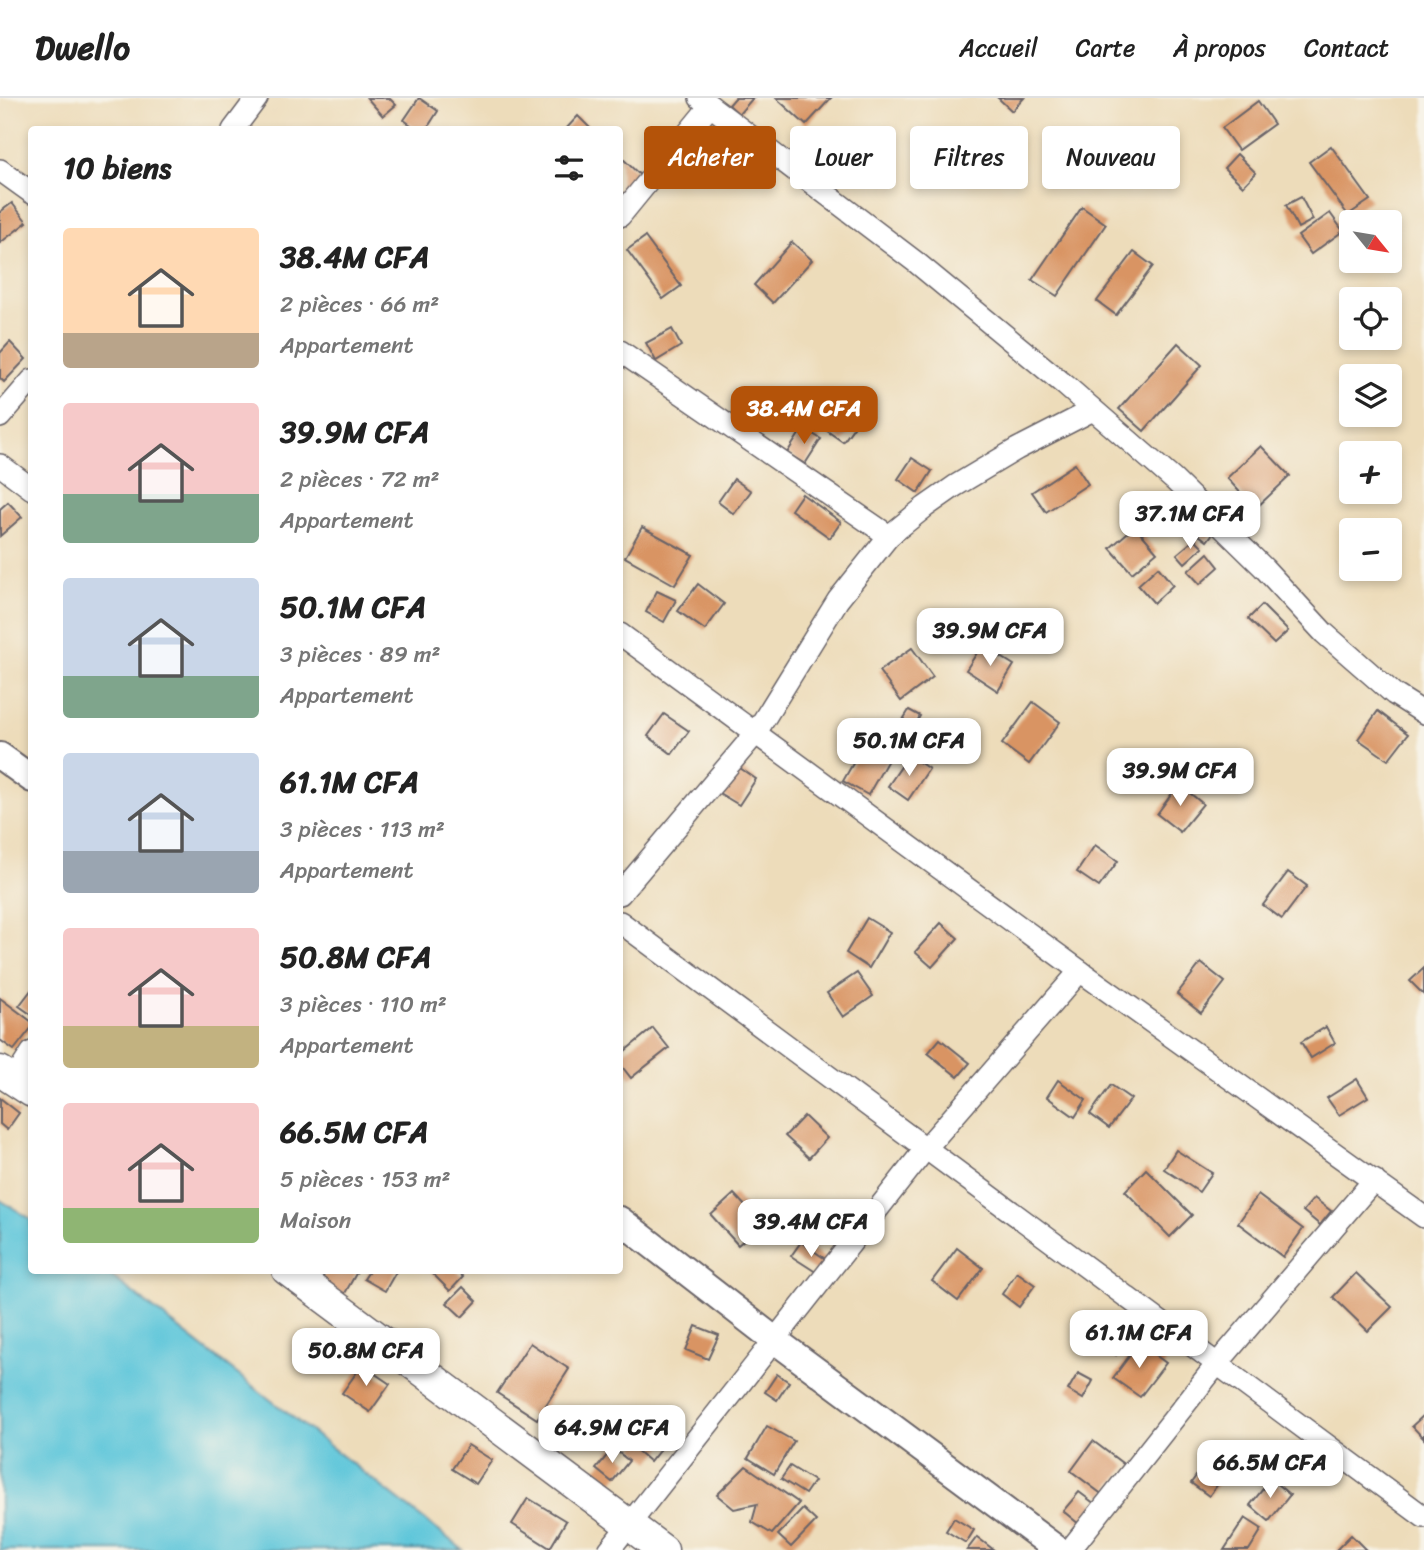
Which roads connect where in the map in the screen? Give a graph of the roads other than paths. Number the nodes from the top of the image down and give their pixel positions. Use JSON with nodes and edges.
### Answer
{"nodes":[{"id":1,"x":257,"y":98,"type":"edge"},
{"id":2,"x":705,"y":102,"type":"edge"},
{"id":3,"x":236,"y":126,"type":"edge"},
{"id":4,"x":0,"y":170,"type":"edge"},
{"id":5,"x":28,"y":191,"type":"edge"},
{"id":6,"x":623,"y":212,"type":"edge"},
{"id":7,"x":623,"y":353,"type":"edge"},
{"id":8,"x":28,"y":385,"type":"edge"},
{"id":9,"x":1093,"y":410,"type":"junction"},
{"id":10,"x":0,"y":417,"type":"edge"},
{"id":11,"x":0,"y":466,"type":"edge"},
{"id":12,"x":28,"y":486,"type":"edge"},
{"id":13,"x":889,"y":536,"type":"junction"},
{"id":14,"x":623,"y":636,"type":"edge"},
{"id":15,"x":1424,"y":713,"type":"edge"},
{"id":16,"x":755,"y":734,"type":"junction"},
{"id":17,"x":0,"y":756,"type":"edge"},
{"id":18,"x":28,"y":776,"type":"edge"},
{"id":19,"x":623,"y":890,"type":"edge"},
{"id":20,"x":623,"y":924,"type":"edge"},
{"id":21,"x":1080,"y":971,"type":"junction"},
{"id":22,"x":28,"y":1059,"type":"edge"},
{"id":23,"x":15,"y":1081,"type":"edge"},
{"id":24,"x":926,"y":1148,"type":"junction"},
{"id":25,"x":1374,"y":1180,"type":"junction"},
{"id":26,"x":1424,"y":1217,"type":"edge"},
{"id":27,"x":623,"y":1222,"type":"edge"},
{"id":28,"x":294,"y":1274,"type":"edge"},
{"id":29,"x":776,"y":1341,"type":"junction"},
{"id":30,"x":1217,"y":1364,"type":"junction"},
{"id":31,"x":1424,"y":1517,"type":"edge"},
{"id":32,"x":629,"y":1525,"type":"junction"},
{"id":33,"x":609,"y":1550,"type":"edge"},
{"id":34,"x":663,"y":1550,"type":"edge"},
{"id":35,"x":1058,"y":1550,"type":"edge"},
{"id":36,"x":1070,"y":1550,"type":"edge"}],
"edges":[{"from":1,"to":3,"type":"street"},
{"from":2,"to":6,"type":"street"},
{"from":2,"to":9,"type":"street"},
{"from":4,"to":5,"type":"street"},
{"from":7,"to":13,"type":"street"},
{"from":8,"to":10,"type":"street"},
{"from":9,"to":13,"type":"street"},
{"from":9,"to":15,"type":"street"},
{"from":11,"to":12,"type":"street"},
{"from":13,"to":16,"type":"street"},
{"from":14,"to":16,"type":"street"},
{"from":16,"to":19,"type":"street"},
{"from":16,"to":21,"type":"street"},
{"from":17,"to":18,"type":"street"},
{"from":20,"to":24,"type":"street"},
{"from":21,"to":24,"type":"street"},
{"from":21,"to":25,"type":"street"},
{"from":22,"to":23,"type":"street"},
{"from":24,"to":29,"type":"street"},
{"from":24,"to":30,"type":"street"},
{"from":25,"to":26,"type":"street"},
{"from":25,"to":30,"type":"street"},
{"from":27,"to":29,"type":"street"},
{"from":28,"to":32,"type":"main road"},
{"from":29,"to":32,"type":"street"},
{"from":29,"to":35,"type":"street"},
{"from":30,"to":31,"type":"street"},
{"from":30,"to":36,"type":"street"},
{"from":32,"to":33,"type":"street"},
{"from":32,"to":34,"type":"main road"}]}
